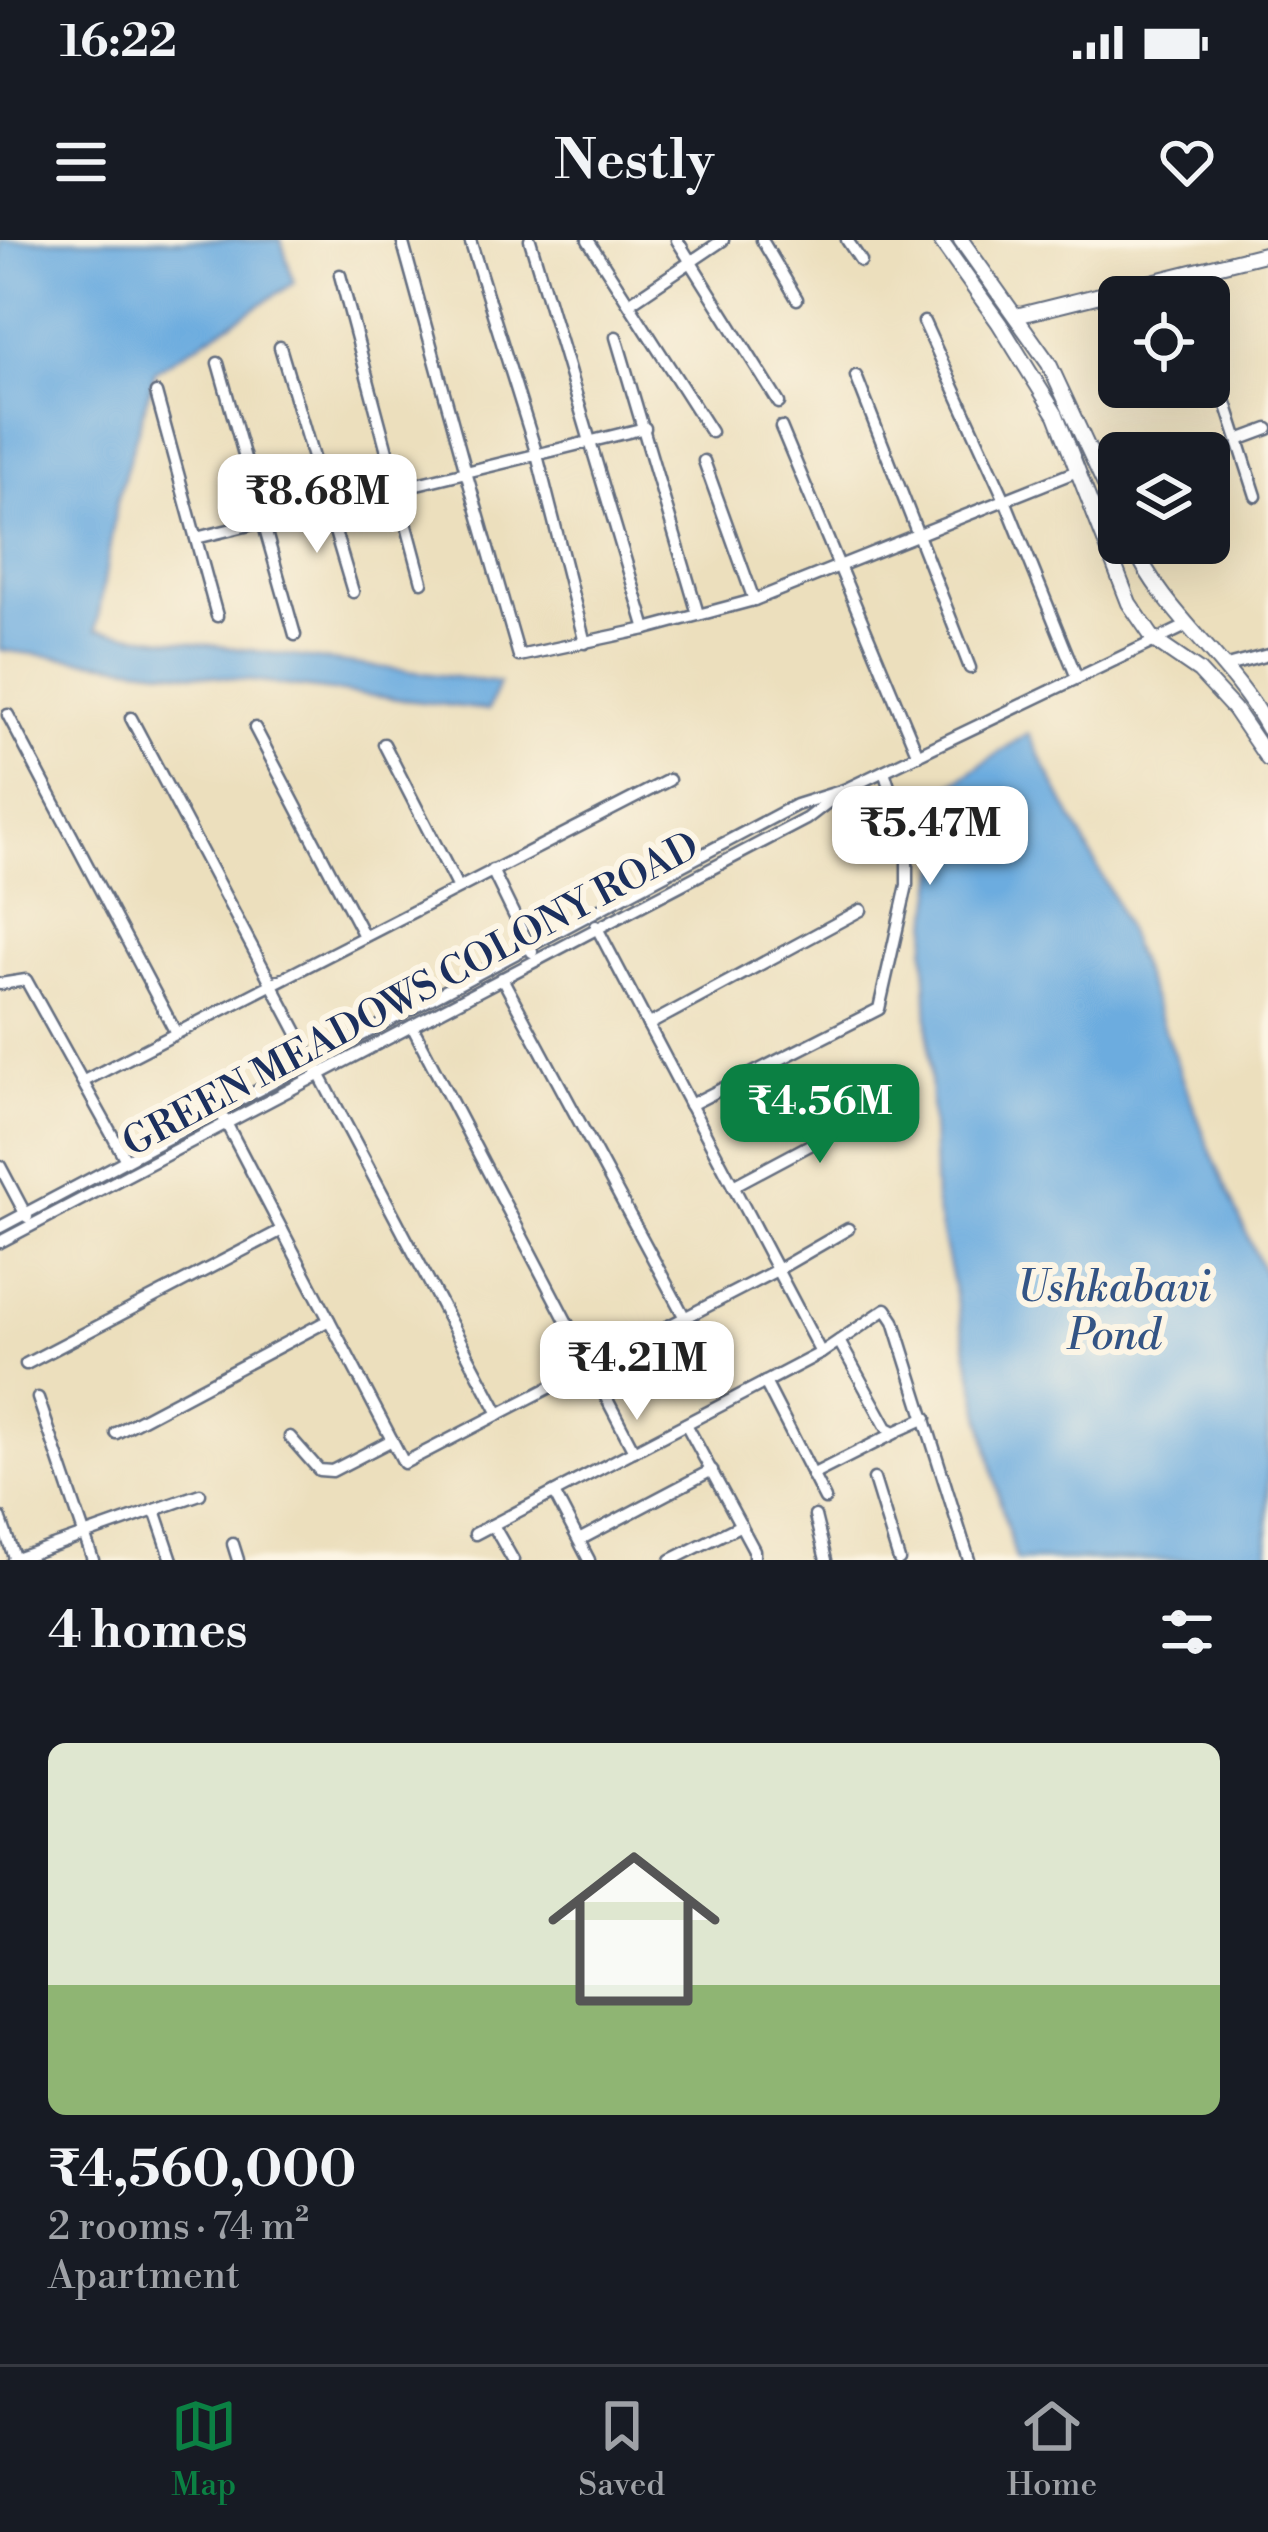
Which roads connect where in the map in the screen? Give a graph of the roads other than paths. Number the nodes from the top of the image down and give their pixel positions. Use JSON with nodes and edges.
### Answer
{"nodes":[{"id":1,"x":402,"y":240,"type":"edge"},
{"id":2,"x":470,"y":240,"type":"edge"},
{"id":3,"x":530,"y":240,"type":"edge"},
{"id":4,"x":588,"y":240,"type":"edge"},
{"id":5,"x":677,"y":240,"type":"edge"},
{"id":6,"x":723,"y":240,"type":"edge"},
{"id":7,"x":762,"y":240,"type":"edge"},
{"id":8,"x":847,"y":240,"type":"edge"},
{"id":9,"x":940,"y":240,"type":"edge"},
{"id":10,"x":961,"y":240,"type":"edge"},
{"id":11,"x":1268,"y":254,"type":"edge"},
{"id":12,"x":692,"y":261,"type":"junction"},
{"id":13,"x":861,"y":261,"type":"dead end"},
{"id":14,"x":340,"y":275,"type":"dead end"},
{"id":15,"x":797,"y":299,"type":"dead end"},
{"id":16,"x":631,"y":302,"type":"junction"},
{"id":17,"x":1016,"y":316,"type":"junction"},
{"id":18,"x":924,"y":322,"type":"dead end"},
{"id":19,"x":616,"y":337,"type":"dead end"},
{"id":20,"x":280,"y":347,"type":"dead end"},
{"id":21,"x":218,"y":363,"type":"dead end"},
{"id":22,"x":856,"y":376,"type":"dead end"},
{"id":23,"x":156,"y":393,"type":"dead end"},
{"id":24,"x":779,"y":403,"type":"dead end"},
{"id":25,"x":1229,"y":408,"type":"edge"},
{"id":26,"x":781,"y":427,"type":"dead end"},
{"id":27,"x":645,"y":428,"type":"junction"},
{"id":28,"x":1268,"y":429,"type":"edge"},
{"id":29,"x":711,"y":432,"type":"dead end"},
{"id":30,"x":1241,"y":440,"type":"junction"},
{"id":31,"x":589,"y":442,"type":"junction"},
{"id":32,"x":537,"y":455,"type":"junction"},
{"id":33,"x":704,"y":461,"type":"dead end"},
{"id":34,"x":1098,"y":470,"type":"edge"},
{"id":35,"x":1077,"y":471,"type":"junction"},
{"id":36,"x":466,"y":472,"type":"junction"},
{"id":37,"x":394,"y":488,"type":"junction"},
{"id":38,"x":1256,"y":496,"type":"dead end"},
{"id":39,"x":1005,"y":500,"type":"junction"},
{"id":40,"x":325,"y":506,"type":"junction"},
{"id":41,"x":263,"y":521,"type":"junction"},
{"id":42,"x":916,"y":535,"type":"junction"},
{"id":43,"x":196,"y":538,"type":"junction"},
{"id":44,"x":1141,"y":564,"type":"edge"},
{"id":45,"x":838,"y":569,"type":"junction"},
{"id":46,"x":1144,"y":570,"type":"junction"},
{"id":47,"x":422,"y":582,"type":"dead end"},
{"id":48,"x":1120,"y":583,"type":"junction"},
{"id":49,"x":352,"y":592,"type":"dead end"},
{"id":50,"x":754,"y":600,"type":"junction"},
{"id":51,"x":698,"y":614,"type":"junction"},
{"id":52,"x":217,"y":616,"type":"dead end"},
{"id":53,"x":1186,"y":626,"type":"junction"},
{"id":54,"x":646,"y":629,"type":"junction"},
{"id":55,"x":295,"y":635,"type":"dead end"},
{"id":56,"x":1155,"y":640,"type":"junction"},
{"id":57,"x":585,"y":643,"type":"junction"},
{"id":58,"x":1268,"y":655,"type":"edge"},
{"id":59,"x":1223,"y":667,"type":"junction"},
{"id":60,"x":970,"y":668,"type":"dead end"},
{"id":61,"x":1077,"y":678,"type":"junction"},
{"id":62,"x":8,"y":715,"type":"dead end"},
{"id":63,"x":131,"y":718,"type":"dead end"},
{"id":64,"x":255,"y":728,"type":"dead end"},
{"id":65,"x":1268,"y":728,"type":"edge"},
{"id":66,"x":384,"y":744,"type":"dead end"},
{"id":67,"x":918,"y":755,"type":"junction"},
{"id":68,"x":1268,"y":759,"type":"edge"},
{"id":69,"x":884,"y":771,"type":"junction"},
{"id":70,"x":668,"y":780,"type":"dead end"},
{"id":71,"x":844,"y":790,"type":"junction"},
{"id":72,"x":493,"y":870,"type":"junction"},
{"id":73,"x":458,"y":888,"type":"junction"},
{"id":74,"x":861,"y":910,"type":"dead end"},
{"id":75,"x":590,"y":914,"type":"junction"},
{"id":76,"x":597,"y":928,"type":"junction"},
{"id":77,"x":364,"y":936,"type":"junction"},
{"id":78,"x":529,"y":946,"type":"junction"},
{"id":79,"x":536,"y":961,"type":"junction"},
{"id":80,"x":502,"y":978,"type":"junction"},
{"id":81,"x":0,"y":984,"type":"edge"},
{"id":82,"x":272,"y":984,"type":"junction"},
{"id":83,"x":648,"y":1024,"type":"junction"},
{"id":84,"x":412,"y":1026,"type":"junction"},
{"id":85,"x":176,"y":1033,"type":"junction"},
{"id":86,"x":313,"y":1061,"type":"junction"},
{"id":87,"x":320,"y":1074,"type":"junction"},
{"id":88,"x":84,"y":1081,"type":"junction"},
{"id":89,"x":690,"y":1105,"type":"junction"},
{"id":90,"x":886,"y":1105,"type":"dead end"},
{"id":91,"x":219,"y":1111,"type":"junction"},
{"id":92,"x":226,"y":1123,"type":"junction"},
{"id":93,"x":127,"y":1160,"type":"junction"},
{"id":94,"x":0,"y":1166,"type":"edge"},
{"id":95,"x":733,"y":1186,"type":"junction"},
{"id":96,"x":28,"y":1220,"type":"junction"},
{"id":97,"x":0,"y":1227,"type":"edge"},
{"id":98,"x":848,"y":1229,"type":"dead end"},
{"id":99,"x":282,"y":1230,"type":"junction"},
{"id":100,"x":0,"y":1242,"type":"edge"},
{"id":101,"x":777,"y":1270,"type":"junction"},
{"id":102,"x":685,"y":1318,"type":"junction"},
{"id":103,"x":329,"y":1320,"type":"junction"},
{"id":104,"x":839,"y":1341,"type":"junction"},
{"id":105,"x":821,"y":1353,"type":"junction"},
{"id":106,"x":26,"y":1364,"type":"dead end"},
{"id":107,"x":590,"y":1367,"type":"junction"},
{"id":108,"x":765,"y":1382,"type":"junction"},
{"id":109,"x":38,"y":1398,"type":"dead end"},
{"id":110,"x":499,"y":1414,"type":"junction"},
{"id":111,"x":926,"y":1418,"type":"junction"},
{"id":112,"x":686,"y":1424,"type":"junction"},
{"id":113,"x":895,"y":1432,"type":"junction"},
{"id":114,"x":116,"y":1433,"type":"dead end"},
{"id":115,"x":290,"y":1437,"type":"dead end"},
{"id":116,"x":392,"y":1440,"type":"junction"},
{"id":117,"x":634,"y":1451,"type":"junction"},
{"id":118,"x":712,"y":1471,"type":"junction"},
{"id":119,"x":812,"y":1475,"type":"junction"},
{"id":120,"x":874,"y":1479,"type":"dead end"},
{"id":121,"x":554,"y":1493,"type":"junction"},
{"id":122,"x":200,"y":1494,"type":"dead end"},
{"id":123,"x":825,"y":1499,"type":"dead end"},
{"id":124,"x":155,"y":1510,"type":"junction"},
{"id":125,"x":814,"y":1516,"type":"dead end"},
{"id":126,"x":0,"y":1517,"type":"edge"},
{"id":127,"x":493,"y":1525,"type":"junction"},
{"id":128,"x":741,"y":1525,"type":"junction"},
{"id":129,"x":84,"y":1533,"type":"junction"},
{"id":130,"x":476,"y":1534,"type":"dead end"},
{"id":131,"x":579,"y":1540,"type":"junction"},
{"id":132,"x":233,"y":1544,"type":"dead end"},
{"id":133,"x":14,"y":1560,"type":"edge"},
{"id":134,"x":93,"y":1560,"type":"edge"},
{"id":135,"x":172,"y":1560,"type":"edge"},
{"id":136,"x":238,"y":1560,"type":"edge"},
{"id":137,"x":513,"y":1560,"type":"edge"},
{"id":138,"x":589,"y":1560,"type":"edge"},
{"id":139,"x":671,"y":1560,"type":"edge"},
{"id":140,"x":754,"y":1560,"type":"edge"},
{"id":141,"x":826,"y":1560,"type":"edge"},
{"id":142,"x":898,"y":1560,"type":"edge"},
{"id":143,"x":969,"y":1560,"type":"edge"}],
"edges":[{"from":1,"to":36,"type":"street"},
{"from":2,"to":32,"type":"street"},
{"from":3,"to":31,"type":"street"},
{"from":4,"to":16,"type":"street"},
{"from":5,"to":12,"type":"street"},
{"from":6,"to":12,"type":"street"},
{"from":7,"to":15,"type":"street"},
{"from":8,"to":13,"type":"street"},
{"from":9,"to":35,"type":"main road"},
{"from":10,"to":17,"type":"main road"},
{"from":11,"to":17,"type":"main road"},
{"from":12,"to":16,"type":"street"},
{"from":12,"to":24,"type":"street"},
{"from":14,"to":37,"type":"street"},
{"from":16,"to":29,"type":"street"},
{"from":17,"to":34,"type":"main road"},
{"from":18,"to":39,"type":"street"},
{"from":19,"to":27,"type":"street"},
{"from":20,"to":40,"type":"street"},
{"from":21,"to":41,"type":"street"},
{"from":22,"to":42,"type":"street"},
{"from":23,"to":43,"type":"street"},
{"from":25,"to":30,"type":"street"},
{"from":26,"to":45,"type":"street"},
{"from":27,"to":31,"type":"street"},
{"from":27,"to":51,"type":"street"},
{"from":28,"to":30,"type":"street"},
{"from":30,"to":38,"type":"street"},
{"from":31,"to":32,"type":"street"},
{"from":31,"to":54,"type":"street"},
{"from":32,"to":36,"type":"street"},
{"from":32,"to":57,"type":"street"},
{"from":33,"to":50,"type":"street"},
{"from":35,"to":39,"type":"street"},
{"from":35,"to":48,"type":"main road"},
{"from":36,"to":37,"type":"street"},
{"from":36,"to":57,"type":"street"},
{"from":37,"to":40,"type":"street"},
{"from":37,"to":47,"type":"street"},
{"from":39,"to":42,"type":"street"},
{"from":39,"to":61,"type":"street"},
{"from":40,"to":41,"type":"street"},
{"from":40,"to":49,"type":"street"},
{"from":41,"to":43,"type":"street"},
{"from":41,"to":55,"type":"street"},
{"from":42,"to":45,"type":"street"},
{"from":42,"to":60,"type":"street"},
{"from":43,"to":52,"type":"street"},
{"from":44,"to":46,"type":"main road"},
{"from":45,"to":50,"type":"street"},
{"from":45,"to":67,"type":"street"},
{"from":46,"to":48,"type":"main road"},
{"from":46,"to":53,"type":"main road"},
{"from":48,"to":56,"type":"main road"},
{"from":50,"to":51,"type":"street"},
{"from":51,"to":54,"type":"street"},
{"from":53,"to":56,"type":"street","name":"GREEN MEADOWS COLONY ROAD"},
{"from":53,"to":59,"type":"main road"},
{"from":54,"to":57,"type":"street"},
{"from":56,"to":61,"type":"street","name":"GREEN MEADOWS COLONY ROAD"},
{"from":56,"to":68,"type":"main road"},
{"from":58,"to":59,"type":"street"},
{"from":59,"to":65,"type":"main road"},
{"from":61,"to":67,"type":"street","name":"GREEN MEADOWS COLONY ROAD"},
{"from":62,"to":85,"type":"street"},
{"from":63,"to":82,"type":"street"},
{"from":64,"to":77,"type":"street"},
{"from":66,"to":73,"type":"street"},
{"from":67,"to":69,"type":"street","name":"GREEN MEADOWS COLONY ROAD"},
{"from":69,"to":71,"type":"street","name":"GREEN MEADOWS COLONY ROAD"},
{"from":69,"to":89,"type":"street"},
{"from":70,"to":72,"type":"street"},
{"from":71,"to":75,"type":"street","name":"GREEN MEADOWS COLONY ROAD"},
{"from":71,"to":76,"type":"street","name":"GREEN MEADOWS COLONY ROAD"},
{"from":72,"to":73,"type":"street"},
{"from":72,"to":78,"type":"street"},
{"from":73,"to":77,"type":"street"},
{"from":74,"to":83,"type":"street"},
{"from":75,"to":76,"type":"street"},
{"from":75,"to":78,"type":"street","name":"GREEN MEADOWS COLONY ROAD"},
{"from":76,"to":79,"type":"street","name":"GREEN MEADOWS COLONY ROAD"},
{"from":76,"to":83,"type":"street"},
{"from":77,"to":82,"type":"street"},
{"from":78,"to":79,"type":"street"},
{"from":78,"to":86,"type":"street","name":"GREEN MEADOWS COLONY ROAD"},
{"from":79,"to":80,"type":"street","name":"GREEN MEADOWS COLONY ROAD"},
{"from":80,"to":84,"type":"street","name":"GREEN MEADOWS COLONY ROAD"},
{"from":80,"to":102,"type":"street"},
{"from":81,"to":88,"type":"street"},
{"from":82,"to":85,"type":"street"},
{"from":82,"to":86,"type":"street"},
{"from":83,"to":89,"type":"street"},
{"from":84,"to":87,"type":"street","name":"GREEN MEADOWS COLONY ROAD"},
{"from":84,"to":107,"type":"street"},
{"from":85,"to":88,"type":"street"},
{"from":86,"to":87,"type":"street"},
{"from":86,"to":91,"type":"street","name":"GREEN MEADOWS COLONY ROAD"},
{"from":87,"to":92,"type":"street","name":"GREEN MEADOWS COLONY ROAD"},
{"from":87,"to":110,"type":"street"},
{"from":88,"to":93,"type":"street"},
{"from":89,"to":95,"type":"street"},
{"from":90,"to":95,"type":"street"},
{"from":91,"to":92,"type":"street"},
{"from":91,"to":93,"type":"street","name":"GREEN MEADOWS COLONY ROAD"},
{"from":92,"to":96,"type":"street","name":"GREEN MEADOWS COLONY ROAD"},
{"from":92,"to":99,"type":"street"},
{"from":93,"to":96,"type":"street","name":"GREEN MEADOWS COLONY ROAD"},
{"from":94,"to":96,"type":"street"},
{"from":95,"to":101,"type":"street"},
{"from":96,"to":97,"type":"street","name":"GREEN MEADOWS COLONY ROAD"},
{"from":96,"to":100,"type":"street","name":"GREEN MEADOWS COLONY ROAD"},
{"from":98,"to":101,"type":"street"},
{"from":99,"to":103,"type":"street"},
{"from":99,"to":106,"type":"street"},
{"from":101,"to":102,"type":"street"},
{"from":101,"to":105,"type":"street"},
{"from":102,"to":107,"type":"street"},
{"from":103,"to":114,"type":"street"},
{"from":103,"to":116,"type":"street"},
{"from":104,"to":105,"type":"street"},
{"from":104,"to":111,"type":"street"},
{"from":104,"to":113,"type":"street"},
{"from":105,"to":108,"type":"street"},
{"from":107,"to":110,"type":"street"},
{"from":107,"to":117,"type":"street"},
{"from":108,"to":112,"type":"street"},
{"from":108,"to":119,"type":"street"},
{"from":109,"to":129,"type":"street"},
{"from":110,"to":116,"type":"street"},
{"from":111,"to":113,"type":"street"},
{"from":111,"to":143,"type":"street"},
{"from":112,"to":117,"type":"street"},
{"from":112,"to":118,"type":"street"},
{"from":113,"to":119,"type":"street"},
{"from":115,"to":116,"type":"street"},
{"from":117,"to":121,"type":"street"},
{"from":118,"to":128,"type":"street"},
{"from":118,"to":131,"type":"street"},
{"from":119,"to":123,"type":"street"},
{"from":120,"to":142,"type":"street"},
{"from":121,"to":127,"type":"street"},
{"from":121,"to":131,"type":"street"},
{"from":122,"to":124,"type":"street"},
{"from":124,"to":129,"type":"street"},
{"from":124,"to":135,"type":"street"},
{"from":125,"to":141,"type":"street"},
{"from":126,"to":133,"type":"street"},
{"from":127,"to":130,"type":"street"},
{"from":127,"to":137,"type":"street"},
{"from":128,"to":139,"type":"street"},
{"from":128,"to":140,"type":"street"},
{"from":129,"to":133,"type":"street"},
{"from":129,"to":134,"type":"street"},
{"from":131,"to":138,"type":"street"},
{"from":132,"to":136,"type":"street"}]}
